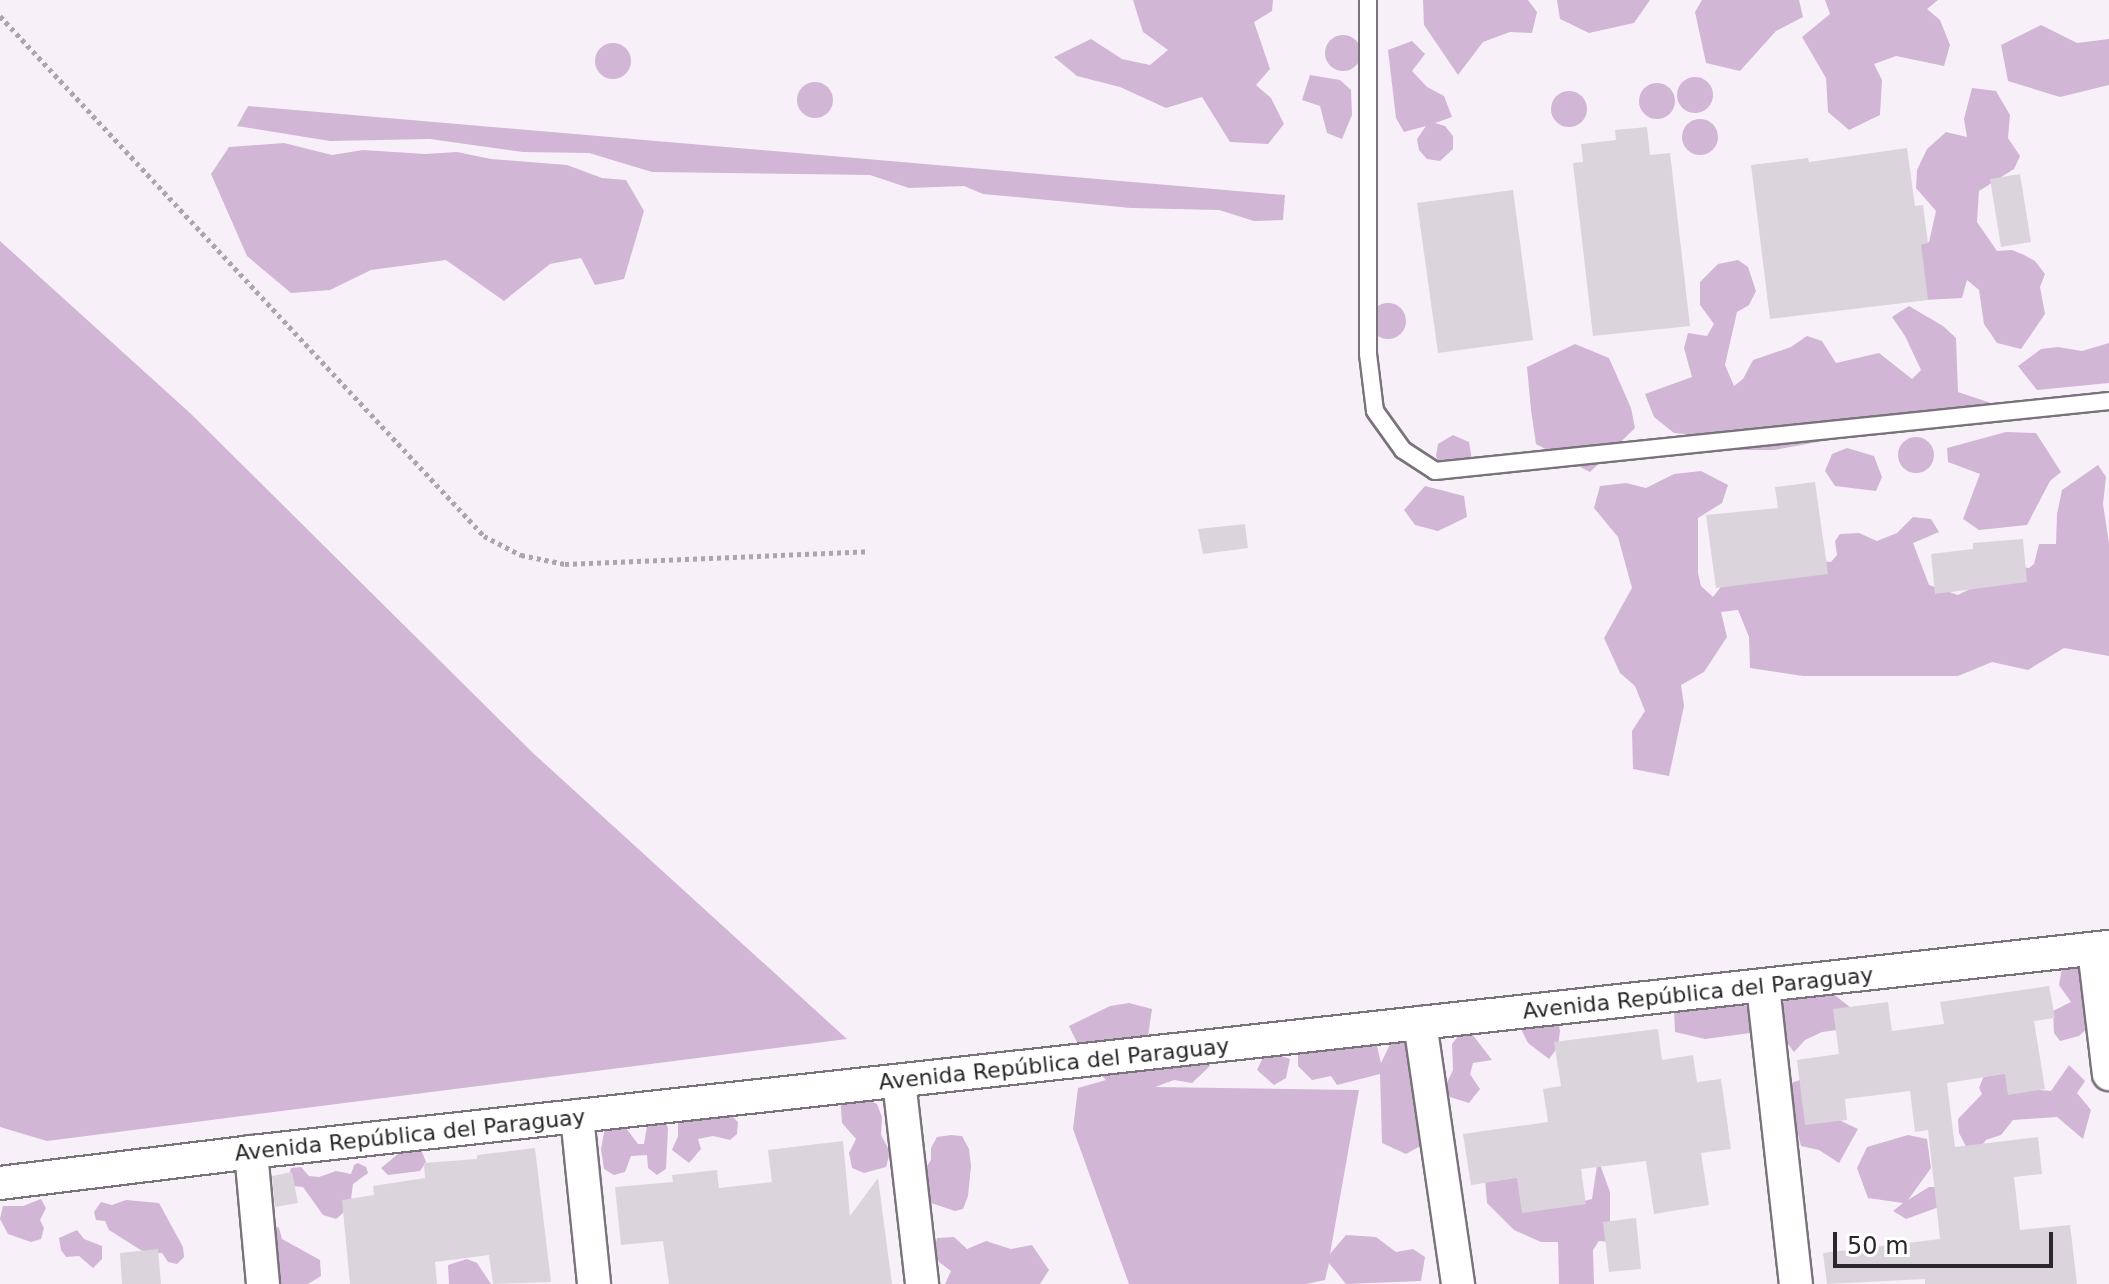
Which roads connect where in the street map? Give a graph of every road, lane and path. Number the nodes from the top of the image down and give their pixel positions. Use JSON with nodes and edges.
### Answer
{"nodes":[{"id":1,"x":1368,"y":0,"type":"edge"},
{"id":2,"x":0,"y":16,"type":"edge"},
{"id":3,"x":2109,"y":401,"type":"edge"},
{"id":4,"x":869,"y":551,"type":"dead end"},
{"id":5,"x":2102,"y":948,"type":"edge"},
{"id":6,"x":1763,"y":986,"type":"junction"},
{"id":7,"x":1420,"y":1023,"type":"junction"},
{"id":8,"x":2109,"y":1074,"type":"edge"},
{"id":9,"x":899,"y":1081,"type":"junction"},
{"id":10,"x":577,"y":1116,"type":"junction"},
{"id":11,"x":251,"y":1152,"type":"junction"},
{"id":12,"x":0,"y":1183,"type":"edge"},
{"id":13,"x":263,"y":1284,"type":"edge"},
{"id":14,"x":594,"y":1284,"type":"edge"},
{"id":15,"x":922,"y":1284,"type":"edge"},
{"id":16,"x":1458,"y":1284,"type":"edge"},
{"id":17,"x":1796,"y":1284,"type":"edge"}],
"edges":[{"from":1,"to":3,"type":"lane"},
{"from":2,"to":4,"type":"path"},
{"from":5,"to":6,"type":"street","name":"Avenida República del Paraguay"},
{"from":5,"to":8,"type":"street"},
{"from":6,"to":7,"type":"street","name":"Avenida República del Paraguay"},
{"from":6,"to":17,"type":"street"},
{"from":7,"to":9,"type":"street","name":"Avenida República del Paraguay"},
{"from":7,"to":16,"type":"street"},
{"from":9,"to":10,"type":"street","name":"Avenida República del Paraguay"},
{"from":9,"to":15,"type":"street"},
{"from":10,"to":11,"type":"street","name":"Avenida República del Paraguay"},
{"from":10,"to":14,"type":"street"},
{"from":11,"to":12,"type":"street","name":"Avenida República del Paraguay"},
{"from":11,"to":13,"type":"street"}]}
